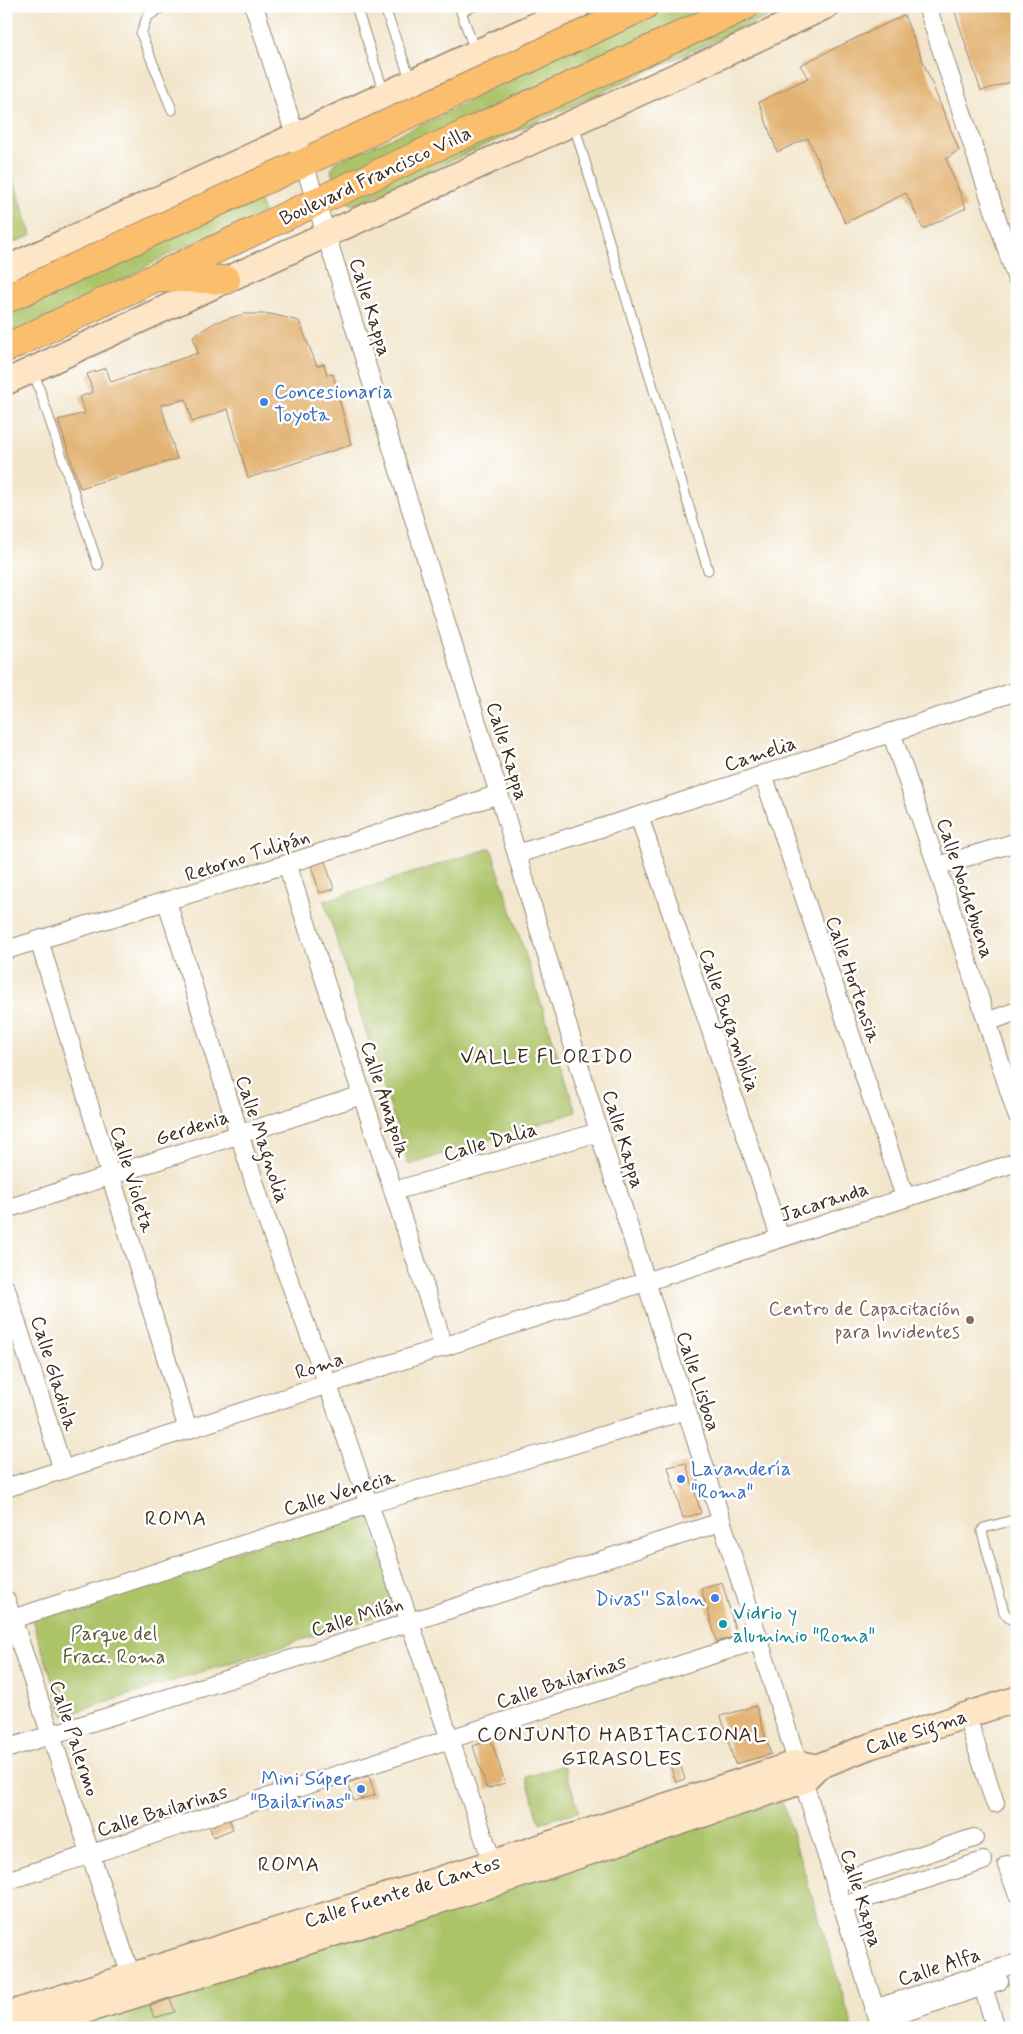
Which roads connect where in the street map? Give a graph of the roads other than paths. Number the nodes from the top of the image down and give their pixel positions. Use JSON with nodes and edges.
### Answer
{"nodes":[{"id":1,"x":164,"y":6,"type":"edge"},
{"id":2,"x":254,"y":6,"type":"edge"},
{"id":3,"x":356,"y":6,"type":"edge"},
{"id":4,"x":384,"y":6,"type":"edge"},
{"id":5,"x":472,"y":6,"type":"edge"},
{"id":6,"x":578,"y":6,"type":"edge"},
{"id":7,"x":644,"y":6,"type":"edge"},
{"id":8,"x":745,"y":6,"type":"edge"},
{"id":9,"x":826,"y":6,"type":"edge"},
{"id":10,"x":927,"y":6,"type":"edge"},
{"id":11,"x":460,"y":9,"type":"edge"},
{"id":12,"x":614,"y":14,"type":"edge"},
{"id":13,"x":476,"y":54,"type":"junction"},
{"id":14,"x":412,"y":84,"type":"junction"},
{"id":15,"x":385,"y":96,"type":"junction"},
{"id":16,"x":172,"y":110,"type":"dead end"},
{"id":17,"x":573,"y":122,"type":"junction"},
{"id":18,"x":296,"y":136,"type":"junction"},
{"id":19,"x":304,"y":163,"type":"junction"},
{"id":20,"x":316,"y":202,"type":"junction"},
{"id":21,"x":326,"y":234,"type":"junction"},
{"id":22,"x":6,"y":269,"type":"edge"},
{"id":23,"x":157,"y":276,"type":"junction"},
{"id":24,"x":226,"y":280,"type":"junction"},
{"id":25,"x":1017,"y":280,"type":"edge"},
{"id":26,"x":6,"y":299,"type":"edge"},
{"id":27,"x":6,"y":348,"type":"edge"},
{"id":28,"x":33,"y":370,"type":"junction"},
{"id":29,"x":6,"y":382,"type":"edge"},
{"id":30,"x":98,"y":565,"type":"dead end"},
{"id":31,"x":708,"y":570,"type":"dead end"},
{"id":32,"x":1017,"y":691,"type":"edge"},
{"id":33,"x":891,"y":732,"type":"junction"},
{"id":34,"x":763,"y":774,"type":"junction"},
{"id":35,"x":499,"y":794,"type":"junction"},
{"id":36,"x":639,"y":816,"type":"junction"},
{"id":37,"x":1017,"y":842,"type":"edge"},
{"id":38,"x":517,"y":854,"type":"junction"},
{"id":39,"x":287,"y":864,"type":"junction"},
{"id":40,"x":937,"y":866,"type":"junction"},
{"id":41,"x":167,"y":902,"type":"junction"},
{"id":42,"x":39,"y":940,"type":"junction"},
{"id":43,"x":6,"y":950,"type":"edge"},
{"id":44,"x":1017,"y":1011,"type":"edge"},
{"id":45,"x":987,"y":1022,"type":"junction"},
{"id":46,"x":362,"y":1095,"type":"junction"},
{"id":47,"x":1017,"y":1115,"type":"edge"},
{"id":48,"x":599,"y":1132,"type":"junction"},
{"id":49,"x":239,"y":1134,"type":"junction"},
{"id":50,"x":1017,"y":1162,"type":"edge"},
{"id":51,"x":110,"y":1176,"type":"junction"},
{"id":52,"x":394,"y":1191,"type":"junction"},
{"id":53,"x":905,"y":1197,"type":"junction"},
{"id":54,"x":6,"y":1209,"type":"edge"},
{"id":55,"x":780,"y":1237,"type":"junction"},
{"id":56,"x":645,"y":1281,"type":"junction"},
{"id":57,"x":6,"y":1289,"type":"edge"},
{"id":58,"x":444,"y":1347,"type":"junction"},
{"id":59,"x":328,"y":1385,"type":"junction"},
{"id":60,"x":687,"y":1410,"type":"junction"},
{"id":61,"x":188,"y":1430,"type":"junction"},
{"id":62,"x":63,"y":1470,"type":"junction"},
{"id":63,"x":6,"y":1488,"type":"edge"},
{"id":64,"x":369,"y":1504,"type":"junction"},
{"id":65,"x":1017,"y":1519,"type":"edge"},
{"id":66,"x":721,"y":1522,"type":"junction"},
{"id":67,"x":6,"y":1600,"type":"edge"},
{"id":68,"x":9,"y":1620,"type":"edge"},
{"id":69,"x":1017,"y":1620,"type":"edge"},
{"id":70,"x":410,"y":1622,"type":"junction"},
{"id":71,"x":758,"y":1640,"type":"junction"},
{"id":72,"x":1017,"y":1699,"type":"edge"},
{"id":73,"x":966,"y":1714,"type":"junction"},
{"id":74,"x":51,"y":1735,"type":"junction"},
{"id":75,"x":450,"y":1738,"type":"junction"},
{"id":76,"x":6,"y":1749,"type":"edge"},
{"id":77,"x":806,"y":1770,"type":"junction"},
{"id":78,"x":995,"y":1803,"type":"dead end"},
{"id":79,"x":974,"y":1838,"type":"dead end"},
{"id":80,"x":91,"y":1854,"type":"junction"},
{"id":81,"x":984,"y":1861,"type":"dead end"},
{"id":82,"x":1007,"y":1865,"type":"dead end"},
{"id":83,"x":496,"y":1872,"type":"junction"},
{"id":84,"x":6,"y":1881,"type":"edge"},
{"id":85,"x":835,"y":1883,"type":"junction"},
{"id":86,"x":1017,"y":1893,"type":"edge"},
{"id":87,"x":842,"y":1906,"type":"junction"},
{"id":88,"x":1017,"y":1963,"type":"edge"},
{"id":89,"x":131,"y":1976,"type":"junction"},
{"id":90,"x":1017,"y":1976,"type":"edge"},
{"id":91,"x":983,"y":1987,"type":"junction"},
{"id":92,"x":6,"y":2015,"type":"edge"},
{"id":93,"x":878,"y":2019,"type":"edge"},
{"id":94,"x":29,"y":2028,"type":"edge"},
{"id":95,"x":996,"y":2028,"type":"edge"}],
"edges":[{"from":1,"to":16,"type":"lane"},
{"from":2,"to":18,"type":"street","name":"Calle Kappa"},
{"from":3,"to":15,"type":"lane"},
{"from":4,"to":14,"type":"lane"},
{"from":5,"to":11,"type":"lane"},
{"from":6,"to":13,"type":"street"},
{"from":7,"to":12,"type":"main road","name":"Boulevard Francisco Villa"},
{"from":8,"to":20,"type":"main road","name":"Boulevard Francisco Villa"},
{"from":9,"to":17,"type":"street"},
{"from":10,"to":25,"type":"street"},
{"from":11,"to":13,"type":"lane"},
{"from":12,"to":19,"type":"main road","name":"Boulevard Francisco Villa"},
{"from":13,"to":14,"type":"street"},
{"from":14,"to":15,"type":"street"},
{"from":15,"to":18,"type":"street"},
{"from":17,"to":21,"type":"street"},
{"from":17,"to":31,"type":"lane"},
{"from":18,"to":19,"type":"street","name":"Calle Kappa"},
{"from":18,"to":22,"type":"street"},
{"from":19,"to":20,"type":"street","name":"Calle Kappa"},
{"from":19,"to":26,"type":"main road","name":"Boulevard Francisco Villa"},
{"from":20,"to":21,"type":"street","name":"Calle Kappa"},
{"from":20,"to":23,"type":"main road","name":"Boulevard Francisco Villa"},
{"from":21,"to":24,"type":"street"},
{"from":21,"to":35,"type":"street","name":"Calle Kappa"},
{"from":23,"to":24,"type":"main road"},
{"from":23,"to":27,"type":"main road","name":"Boulevard Francisco Villa"},
{"from":24,"to":28,"type":"street"},
{"from":28,"to":29,"type":"street"},
{"from":28,"to":30,"type":"lane"},
{"from":32,"to":33,"type":"street","name":"Camelia"},
{"from":33,"to":34,"type":"street","name":"Camelia"},
{"from":33,"to":40,"type":"street","name":"Calle Nochebuena"},
{"from":34,"to":36,"type":"street","name":"Camelia"},
{"from":34,"to":53,"type":"street","name":"Calle Hortensia"},
{"from":35,"to":38,"type":"street","name":"Calle Kappa"},
{"from":35,"to":39,"type":"street","name":"Retorno Tulipán"},
{"from":36,"to":38,"type":"street","name":"Camelia"},
{"from":36,"to":55,"type":"street","name":"Calle Bugambilia"},
{"from":37,"to":40,"type":"street"},
{"from":38,"to":48,"type":"street","name":"Calle Kappa"},
{"from":39,"to":41,"type":"street","name":"Retorno Tulipán"},
{"from":39,"to":46,"type":"street","name":"Calle Amapola"},
{"from":40,"to":45,"type":"street","name":"Calle Nochebuena"},
{"from":41,"to":42,"type":"street","name":"Retorno Tulipán"},
{"from":41,"to":49,"type":"street","name":"Calle Magnolia"},
{"from":42,"to":43,"type":"street","name":"Retorno Tulipán"},
{"from":42,"to":51,"type":"street","name":"Calle Violeta"},
{"from":44,"to":45,"type":"street"},
{"from":45,"to":47,"type":"street","name":"Calle Nochebuena"},
{"from":46,"to":49,"type":"street","name":"Gerdenia"},
{"from":46,"to":52,"type":"street","name":"Calle Amapola"},
{"from":48,"to":52,"type":"street","name":"Calle Dalia"},
{"from":48,"to":56,"type":"street","name":"Calle Kappa"},
{"from":49,"to":51,"type":"street","name":"Gerdenia"},
{"from":49,"to":59,"type":"street","name":"Calle Magnolia"},
{"from":50,"to":53,"type":"street","name":"Jacaranda"},
{"from":51,"to":54,"type":"street","name":"Gerdenia"},
{"from":51,"to":61,"type":"street","name":"Calle Violeta"},
{"from":52,"to":58,"type":"street","name":"Calle Amapola"},
{"from":53,"to":55,"type":"street","name":"Jacaranda"},
{"from":55,"to":56,"type":"street","name":"Jacaranda"},
{"from":56,"to":58,"type":"street","name":"Roma"},
{"from":56,"to":60,"type":"street","name":"Calle Lisboa"},
{"from":57,"to":62,"type":"street","name":"Calle Gladiola"},
{"from":58,"to":59,"type":"street","name":"Roma"},
{"from":59,"to":61,"type":"street","name":"Roma"},
{"from":59,"to":64,"type":"street","name":"Calle Magnolia"},
{"from":60,"to":64,"type":"street","name":"Calle Venecia"},
{"from":60,"to":66,"type":"street","name":"Calle Lisboa"},
{"from":61,"to":62,"type":"street","name":"Roma"},
{"from":62,"to":63,"type":"street","name":"Roma"},
{"from":64,"to":68,"type":"street","name":"Calle Venecia"},
{"from":64,"to":70,"type":"street","name":"Calle Magnolia"},
{"from":65,"to":69,"type":"lane"},
{"from":66,"to":70,"type":"street","name":"Calle Milán"},
{"from":66,"to":71,"type":"street","name":"Calle Lisboa"},
{"from":67,"to":68,"type":"street","name":"Calle Palermo"},
{"from":68,"to":74,"type":"street","name":"Calle Palermo"},
{"from":70,"to":74,"type":"street","name":"Calle Milán"},
{"from":70,"to":75,"type":"street","name":"Calle Magnolia"},
{"from":71,"to":75,"type":"street","name":"Calle Bailarinas"},
{"from":71,"to":77,"type":"street","name":"Calle Lisboa"},
{"from":72,"to":73,"type":"street","name":"Calle Sigma"},
{"from":73,"to":77,"type":"street","name":"Calle Sigma"},
{"from":73,"to":78,"type":"street"},
{"from":74,"to":76,"type":"street","name":"Calle Milán"},
{"from":74,"to":80,"type":"street","name":"Calle Palermo"},
{"from":75,"to":80,"type":"street","name":"Calle Bailarinas"},
{"from":75,"to":83,"type":"street","name":"Calle Magnolia"},
{"from":77,"to":83,"type":"street","name":"Calle Fuente de Cantos"},
{"from":77,"to":85,"type":"street","name":"Calle Kappa"},
{"from":79,"to":85,"type":"street"},
{"from":80,"to":84,"type":"street","name":"Calle Bailarinas"},
{"from":80,"to":89,"type":"street","name":"Calle Palermo"},
{"from":81,"to":87,"type":"street"},
{"from":82,"to":86,"type":"street"},
{"from":83,"to":89,"type":"street","name":"Calle Fuente de Cantos"},
{"from":83,"to":94,"type":"street","name":"Calle Fuente de Cantos"},
{"from":85,"to":87,"type":"street","name":"Calle Kappa"},
{"from":87,"to":93,"type":"street","name":"Calle Kappa"},
{"from":88,"to":93,"type":"street","name":"Calle Alfa"},
{"from":89,"to":92,"type":"street","name":"Calle Fuente de Cantos"},
{"from":90,"to":91,"type":"street","name":"Calle Alfa"},
{"from":91,"to":93,"type":"street","name":"Calle Alfa"},
{"from":91,"to":95,"type":"street"}]}
